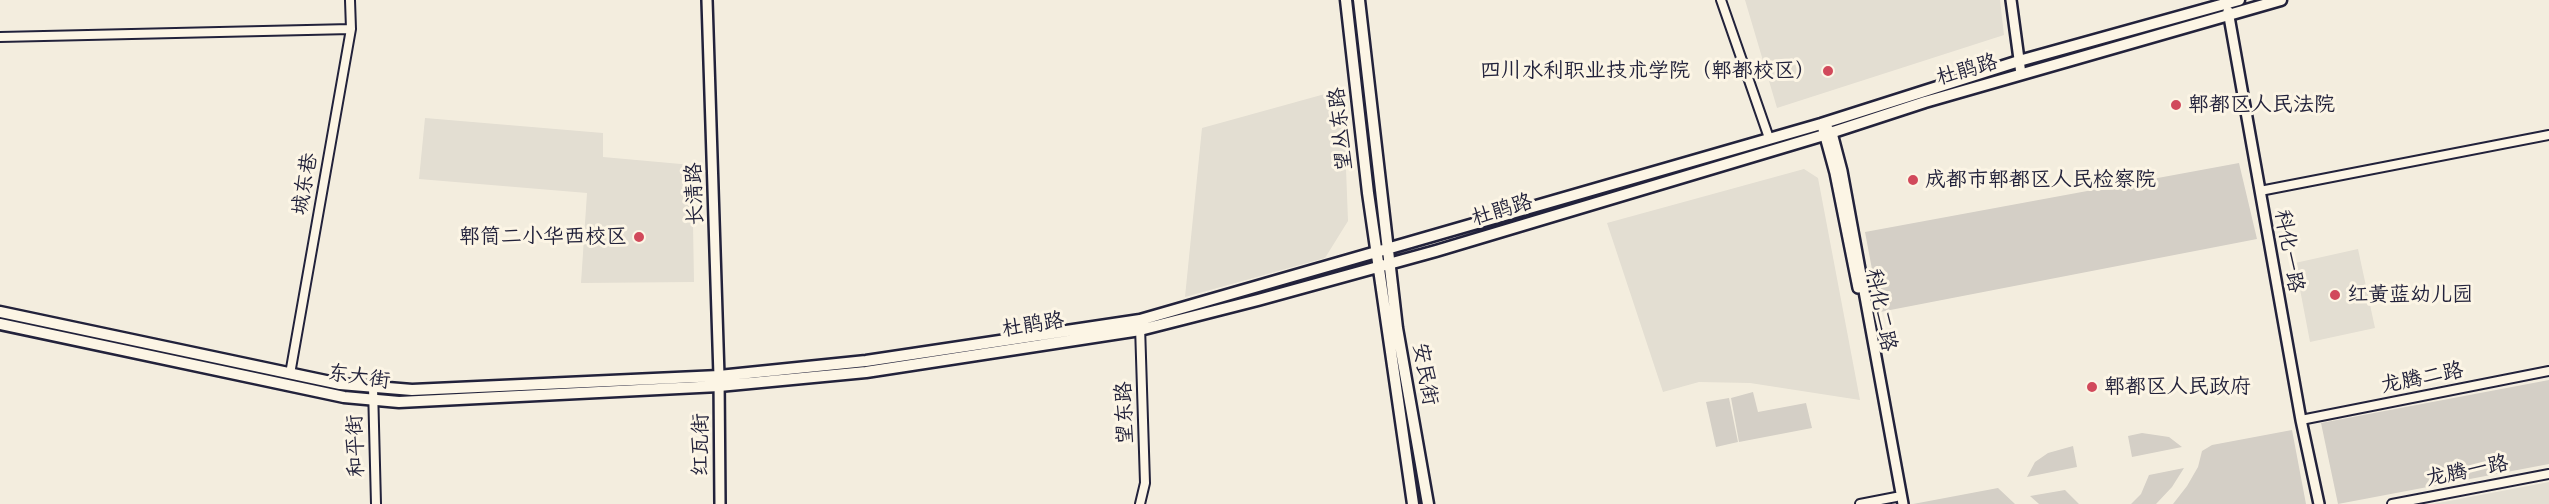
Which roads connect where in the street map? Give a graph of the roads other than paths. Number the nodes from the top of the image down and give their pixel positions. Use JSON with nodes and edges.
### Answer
{"nodes":[{"id":1,"x":350,"y":0,"type":"edge"},
{"id":2,"x":707,"y":0,"type":"edge"},
{"id":3,"x":1346,"y":0,"type":"edge"},
{"id":4,"x":1359,"y":0,"type":"edge"},
{"id":5,"x":1721,"y":0,"type":"edge"},
{"id":6,"x":2011,"y":0,"type":"edge"},
{"id":7,"x":2239,"y":0,"type":"edge"},
{"id":8,"x":2281,"y":0,"type":"edge"},
{"id":9,"x":2227,"y":3,"type":"junction"},
{"id":10,"x":2229,"y":15,"type":"junction"},
{"id":11,"x":351,"y":29,"type":"junction"},
{"id":12,"x":0,"y":37,"type":"edge"},
{"id":13,"x":2019,"y":61,"type":"junction"},
{"id":14,"x":2020,"y":74,"type":"junction"},
{"id":15,"x":1826,"y":131,"type":"junction"},
{"id":16,"x":2549,"y":135,"type":"edge"},
{"id":17,"x":1769,"y":138,"type":"junction"},
{"id":18,"x":2260,"y":191,"type":"junction"},
{"id":19,"x":1388,"y":250,"type":"junction"},
{"id":20,"x":1376,"y":253,"type":"junction"},
{"id":21,"x":1384,"y":265,"type":"junction"},
{"id":22,"x":0,"y":312,"type":"edge"},
{"id":23,"x":0,"y":324,"type":"edge"},
{"id":24,"x":1140,"y":325,"type":"junction"},
{"id":25,"x":2549,"y":371,"type":"edge"},
{"id":26,"x":290,"y":374,"type":"junction"},
{"id":27,"x":719,"y":381,"type":"junction"},
{"id":28,"x":373,"y":387,"type":"junction"},
{"id":29,"x":373,"y":399,"type":"junction"},
{"id":30,"x":2301,"y":420,"type":"junction"},
{"id":31,"x":2549,"y":474,"type":"edge"},
{"id":32,"x":1899,"y":502,"type":"edge"},
{"id":33,"x":376,"y":504,"type":"edge"},
{"id":34,"x":720,"y":504,"type":"edge"},
{"id":35,"x":1140,"y":504,"type":"edge"},
{"id":36,"x":1413,"y":504,"type":"edge"},
{"id":37,"x":1428,"y":504,"type":"edge"},
{"id":38,"x":1860,"y":504,"type":"edge"},
{"id":39,"x":2319,"y":504,"type":"edge"},
{"id":40,"x":2392,"y":504,"type":"edge"}],
"edges":[{"from":1,"to":11,"type":"street","name":"城东巷"},
{"from":2,"to":27,"type":"street","name":"长清路"},
{"from":3,"to":20,"type":"main road","name":"望丛东路"},
{"from":4,"to":19,"type":"main road","name":"望丛东路"},
{"from":5,"to":17,"type":"street"},
{"from":6,"to":13,"type":"street"},
{"from":7,"to":9,"type":"main road","name":"杜鹃路"},
{"from":8,"to":10,"type":"main road","name":"杜鹃路"},
{"from":9,"to":10,"type":"street","name":"科化一路"},
{"from":9,"to":13,"type":"main road","name":"杜鹃路"},
{"from":10,"to":14,"type":"main road","name":"杜鹃路"},
{"from":10,"to":18,"type":"street","name":"科化一路"},
{"from":11,"to":12,"type":"street"},
{"from":11,"to":26,"type":"street","name":"城东巷"},
{"from":13,"to":14,"type":"street"},
{"from":13,"to":15,"type":"main road","name":"杜鹃路"},
{"from":14,"to":15,"type":"main road","name":"杜鹃路"},
{"from":15,"to":17,"type":"main road","name":"杜鹃路"},
{"from":15,"to":21,"type":"main road","name":"杜鹃路"},
{"from":15,"to":32,"type":"street","name":"科化二路"},
{"from":16,"to":18,"type":"street"},
{"from":17,"to":19,"type":"main road","name":"杜鹃路"},
{"from":18,"to":30,"type":"street","name":"科化一路"},
{"from":19,"to":20,"type":"main road","name":"杜鹃路"},
{"from":19,"to":21,"type":"main road","name":"安民街"},
{"from":20,"to":21,"type":"main road","name":"安民街"},
{"from":20,"to":24,"type":"main road","name":"杜鹃路"},
{"from":21,"to":24,"type":"main road","name":"杜鹃路"},
{"from":21,"to":36,"type":"main road","name":"安民街"},
{"from":21,"to":37,"type":"main road","name":"安民街"},
{"from":22,"to":26,"type":"main road","name":"东大街"},
{"from":23,"to":29,"type":"main road","name":"东大街"},
{"from":24,"to":27,"type":"main road","name":"杜鹃路"},
{"from":24,"to":35,"type":"street","name":"望东路"},
{"from":25,"to":30,"type":"street","name":"龙腾二路"},
{"from":26,"to":28,"type":"main road","name":"东大街"},
{"from":27,"to":28,"type":"main road","name":"东大街"},
{"from":27,"to":29,"type":"main road","name":"东大街"},
{"from":27,"to":34,"type":"street","name":"红瓦街"},
{"from":28,"to":29,"type":"street","name":"和平街"},
{"from":29,"to":33,"type":"street","name":"和平街"},
{"from":30,"to":39,"type":"street","name":"科化一路"},
{"from":31,"to":40,"type":"street","name":"龙腾一路"},
{"from":32,"to":38,"type":"street"}]}
